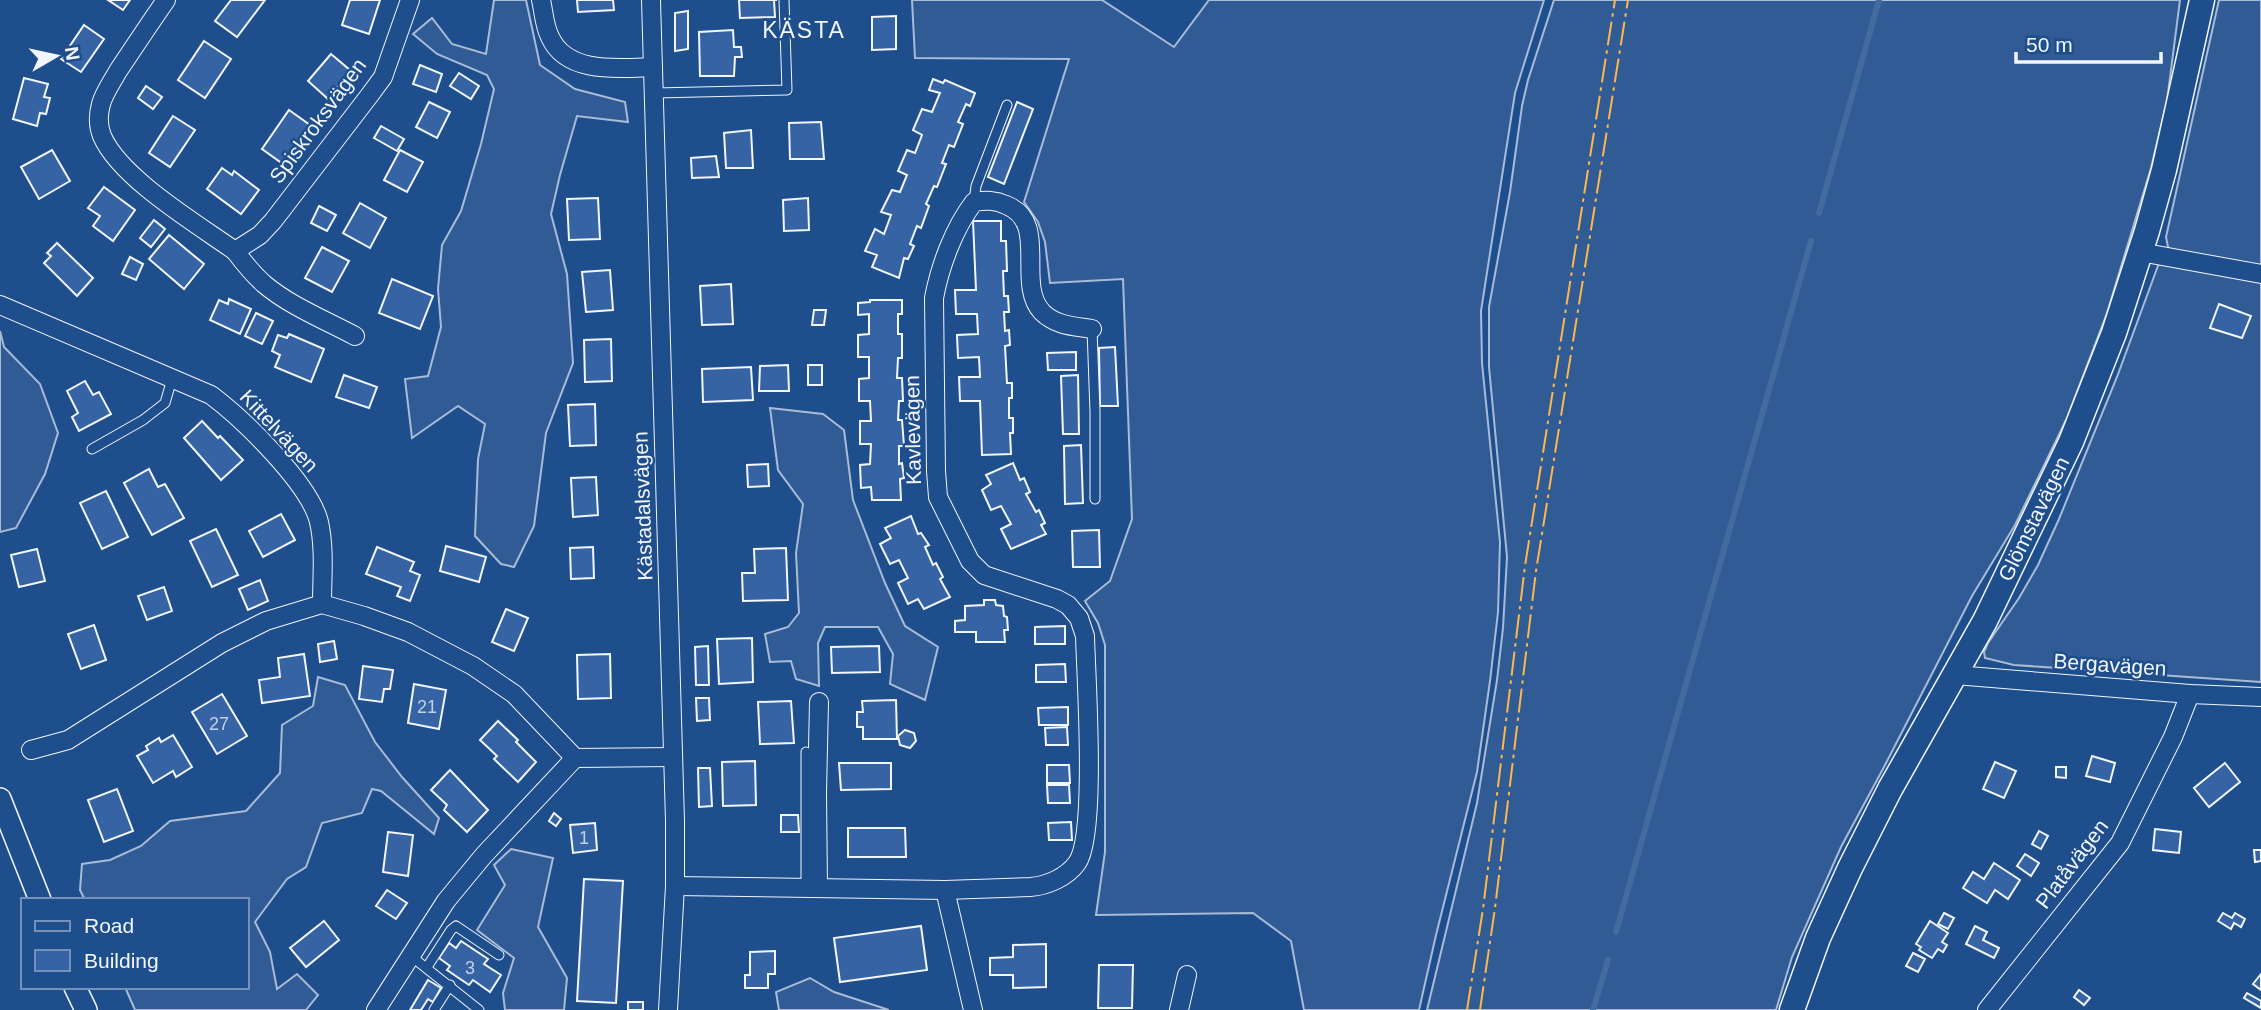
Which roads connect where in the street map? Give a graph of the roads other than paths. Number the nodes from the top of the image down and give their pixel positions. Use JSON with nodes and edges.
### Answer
{"nodes":[{"id":1,"x":166,"y":0,"type":"edge"},
{"id":2,"x":410,"y":0,"type":"edge"},
{"id":3,"x":541,"y":0,"type":"edge"},
{"id":4,"x":651,"y":0,"type":"edge"},
{"id":5,"x":784,"y":0,"type":"edge"},
{"id":6,"x":2202,"y":0,"type":"edge"},
{"id":7,"x":653,"y":67,"type":"junction"},
{"id":8,"x":655,"y":93,"type":"junction"},
{"id":9,"x":1007,"y":105,"type":"dead end"},
{"id":10,"x":974,"y":202,"type":"junction"},
{"id":11,"x":235,"y":251,"type":"junction"},
{"id":12,"x":2140,"y":252,"type":"junction"},
{"id":13,"x":2261,"y":274,"type":"edge"},
{"id":14,"x":0,"y":304,"type":"edge"},
{"id":15,"x":1092,"y":329,"type":"joint"},
{"id":16,"x":355,"y":336,"type":"dead end"},
{"id":17,"x":172,"y":379,"type":"junction"},
{"id":18,"x":92,"y":449,"type":"dead end"},
{"id":19,"x":1095,"y":499,"type":"dead end"},
{"id":20,"x":322,"y":604,"type":"junction"},
{"id":21,"x":1955,"y":675,"type":"junction"},
{"id":22,"x":2190,"y":694,"type":"junction"},
{"id":23,"x":2261,"y":697,"type":"edge"},
{"id":24,"x":819,"y":702,"type":"dead end"},
{"id":25,"x":31,"y":750,"type":"dead end"},
{"id":26,"x":806,"y":752,"type":"dead end"},
{"id":27,"x":673,"y":757,"type":"junction"},
{"id":28,"x":575,"y":758,"type":"junction"},
{"id":29,"x":0,"y":799,"type":"edge"},
{"id":30,"x":675,"y":886,"type":"junction"},
{"id":31,"x":812,"y":887,"type":"junction"},
{"id":32,"x":945,"y":890,"type":"junction"},
{"id":33,"x":39,"y":898,"type":"edge"},
{"id":34,"x":499,"y":955,"type":"dead end"},
{"id":35,"x":411,"y":956,"type":"junction"},
{"id":36,"x":427,"y":967,"type":"junction"},
{"id":37,"x":1187,"y":975,"type":"dead end"},
{"id":38,"x":450,"y":985,"type":"junction"},
{"id":39,"x":76,"y":989,"type":"edge"},
{"id":40,"x":86,"y":1010,"type":"edge"},
{"id":41,"x":376,"y":1010,"type":"edge"},
{"id":42,"x":434,"y":1010,"type":"edge"},
{"id":43,"x":479,"y":1010,"type":"edge"},
{"id":44,"x":668,"y":1010,"type":"edge"},
{"id":45,"x":973,"y":1010,"type":"edge"},
{"id":46,"x":1179,"y":1010,"type":"edge"},
{"id":47,"x":1793,"y":1010,"type":"edge"},
{"id":48,"x":1987,"y":1010,"type":"edge"}],
"edges":[{"from":1,"to":11,"type":"street"},
{"from":2,"to":11,"type":"street","name":"Spiskroksvägen"},
{"from":3,"to":7,"type":"street"},
{"from":4,"to":7,"type":"street","name":"Kästadalsvägen"},
{"from":5,"to":8,"type":"lane"},
{"from":6,"to":12,"type":"main road","name":"Glömstavägen"},
{"from":7,"to":8,"type":"street","name":"Kästadalsvägen"},
{"from":8,"to":27,"type":"street","name":"Kästadalsvägen"},
{"from":9,"to":10,"type":"lane"},
{"from":10,"to":15,"type":"street"},
{"from":10,"to":32,"type":"street","name":"Kavlevägen"},
{"from":11,"to":16,"type":"street"},
{"from":12,"to":13,"type":"street"},
{"from":12,"to":21,"type":"main road","name":"Glömstavägen"},
{"from":14,"to":17,"type":"street","name":"Kittelvägen"},
{"from":15,"to":19,"type":"lane"},
{"from":17,"to":18,"type":"lane"},
{"from":17,"to":20,"type":"street","name":"Kittelvägen"},
{"from":20,"to":25,"type":"street"},
{"from":20,"to":28,"type":"street"},
{"from":21,"to":22,"type":"street","name":"Bergavägen"},
{"from":21,"to":47,"type":"main road","name":"Glömstavägen"},
{"from":22,"to":23,"type":"street","name":"Bergavägen"},
{"from":22,"to":48,"type":"street","name":"Platåvägen"},
{"from":24,"to":31,"type":"street"},
{"from":26,"to":31,"type":"lane"},
{"from":27,"to":28,"type":"street"},
{"from":27,"to":30,"type":"street","name":"Kästadalsvägen"},
{"from":28,"to":35,"type":"street"},
{"from":29,"to":33,"type":"street"},
{"from":30,"to":31,"type":"street","name":"Kavlevägen"},
{"from":30,"to":44,"type":"street","name":"Kästadalsvägen"},
{"from":31,"to":32,"type":"street","name":"Kavlevägen"},
{"from":32,"to":45,"type":"street"},
{"from":34,"to":36,"type":"lane"},
{"from":35,"to":36,"type":"lane"},
{"from":35,"to":41,"type":"street"},
{"from":36,"to":38,"type":"lane"},
{"from":37,"to":46,"type":"street"},
{"from":38,"to":42,"type":"lane"},
{"from":38,"to":43,"type":"lane"},
{"from":39,"to":40,"type":"street"}]}
